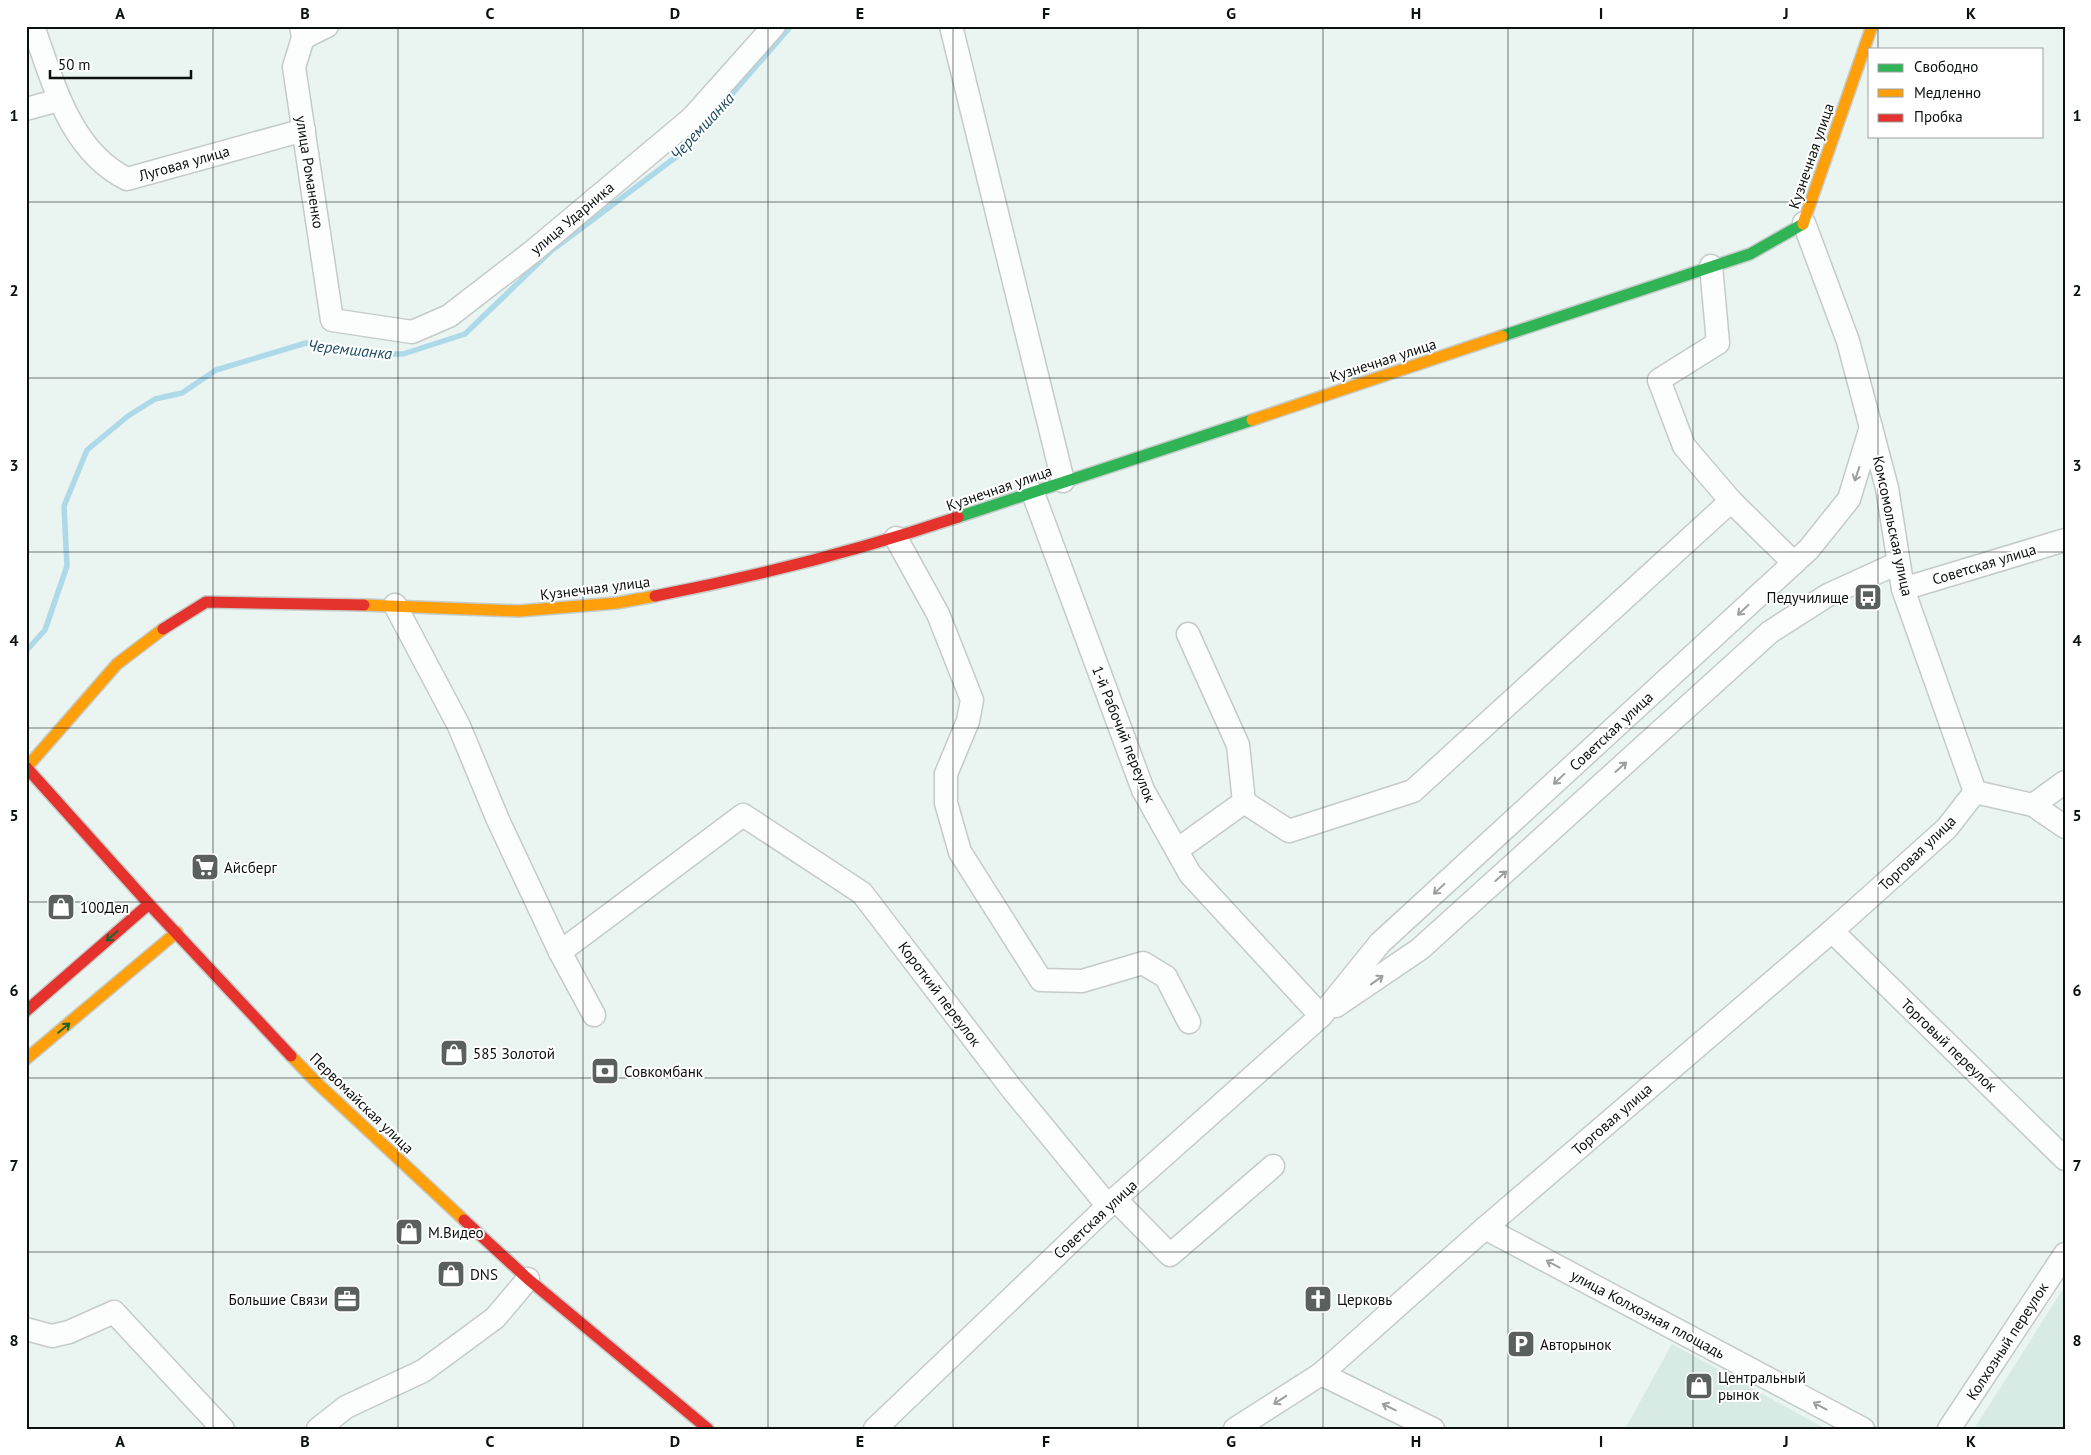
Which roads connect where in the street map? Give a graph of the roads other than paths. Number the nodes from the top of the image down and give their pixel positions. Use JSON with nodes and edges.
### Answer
{"nodes":[{"id":1,"x":34,"y":26,"type":"edge"},
{"id":2,"x":327,"y":26,"type":"edge"},
{"id":3,"x":774,"y":26,"type":"edge"},
{"id":4,"x":951,"y":26,"type":"edge"},
{"id":5,"x":1872,"y":26,"type":"edge"},
{"id":6,"x":302,"y":32,"type":"edge"},
{"id":7,"x":59,"y":100,"type":"junction"},
{"id":8,"x":26,"y":109,"type":"edge"},
{"id":9,"x":304,"y":130,"type":"junction"},
{"id":10,"x":1804,"y":223,"type":"junction"},
{"id":11,"x":1711,"y":266,"type":"junction"},
{"id":12,"x":332,"y":320,"type":"joint"},
{"id":13,"x":1871,"y":427,"type":"junction"},
{"id":14,"x":1064,"y":482,"type":"junction"},
{"id":15,"x":1033,"y":493,"type":"junction"},
{"id":16,"x":1731,"y":501,"type":"junction"},
{"id":17,"x":896,"y":538,"type":"junction"},
{"id":18,"x":2065,"y":540,"type":"edge"},
{"id":19,"x":1794,"y":563,"type":"junction"},
{"id":20,"x":1898,"y":563,"type":"junction"},
{"id":21,"x":1903,"y":588,"type":"junction"},
{"id":22,"x":395,"y":605,"type":"junction"},
{"id":23,"x":1188,"y":634,"type":"dead end"},
{"id":24,"x":26,"y":767,"type":"edge"},
{"id":25,"x":2065,"y":782,"type":"edge"},
{"id":26,"x":1974,"y":792,"type":"junction"},
{"id":27,"x":1244,"y":802,"type":"junction"},
{"id":28,"x":2033,"y":805,"type":"junction"},
{"id":29,"x":2065,"y":826,"type":"edge"},
{"id":30,"x":1177,"y":850,"type":"junction"},
{"id":31,"x":149,"y":904,"type":"junction"},
{"id":32,"x":1832,"y":931,"type":"junction"},
{"id":33,"x":177,"y":932,"type":"junction"},
{"id":34,"x":560,"y":952,"type":"junction"},
{"id":35,"x":26,"y":1011,"type":"edge"},
{"id":36,"x":594,"y":1014,"type":"dead end"},
{"id":37,"x":1320,"y":1016,"type":"junction"},
{"id":38,"x":1189,"y":1022,"type":"dead end"},
{"id":39,"x":26,"y":1059,"type":"edge"},
{"id":40,"x":2065,"y":1159,"type":"edge"},
{"id":41,"x":1273,"y":1166,"type":"dead end"},
{"id":42,"x":1111,"y":1203,"type":"junction"},
{"id":43,"x":1485,"y":1228,"type":"junction"},
{"id":44,"x":2065,"y":1254,"type":"edge"},
{"id":45,"x":528,"y":1279,"type":"junction"},
{"id":46,"x":26,"y":1328,"type":"edge"},
{"id":47,"x":1321,"y":1374,"type":"junction"},
{"id":48,"x":223,"y":1429,"type":"edge"},
{"id":49,"x":318,"y":1429,"type":"edge"},
{"id":50,"x":708,"y":1429,"type":"edge"},
{"id":51,"x":875,"y":1429,"type":"edge"},
{"id":52,"x":1235,"y":1429,"type":"edge"},
{"id":53,"x":1433,"y":1429,"type":"edge"},
{"id":54,"x":1863,"y":1429,"type":"edge"},
{"id":55,"x":1949,"y":1429,"type":"edge"}],
"edges":[{"from":1,"to":7,"type":"street","name":"Луговая улица"},
{"from":2,"to":6,"type":"street"},
{"from":3,"to":12,"type":"street","name":"улица Ударника"},
{"from":4,"to":14,"type":"street"},
{"from":5,"to":10,"type":"street","name":"Кузнечная улица"},
{"from":6,"to":9,"type":"street","name":"улица Романенко"},
{"from":7,"to":8,"type":"street"},
{"from":7,"to":9,"type":"street","name":"Луговая улица"},
{"from":9,"to":12,"type":"street","name":"улица Романенко"},
{"from":10,"to":11,"type":"street","name":"Кузнечная улица"},
{"from":10,"to":13,"type":"street","name":"Комсомольская улица"},
{"from":11,"to":14,"type":"street","name":"Кузнечная улица"},
{"from":11,"to":16,"type":"street"},
{"from":13,"to":19,"type":"street","name":"Советская улица","one_way":true},
{"from":13,"to":20,"type":"street","name":"Комсомольская улица"},
{"from":14,"to":15,"type":"street","name":"Кузнечная улица"},
{"from":15,"to":17,"type":"street","name":"Кузнечная улица"},
{"from":15,"to":30,"type":"street","name":"1-й Рабочий переулок"},
{"from":16,"to":19,"type":"street"},
{"from":16,"to":27,"type":"street"},
{"from":17,"to":22,"type":"street","name":"Кузнечная улица"},
{"from":17,"to":38,"type":"street"},
{"from":18,"to":21,"type":"street","name":"Советская улица"},
{"from":19,"to":37,"type":"street","name":"Советская улица","one_way":true},
{"from":20,"to":21,"type":"street","name":"Комсомольская улица"},
{"from":37,"to":20,"type":"street","name":"Советская улица","one_way":true},
{"from":21,"to":26,"type":"street","name":"Комсомольская улица"},
{"from":22,"to":24,"type":"street","name":"Кузнечная улица"},
{"from":22,"to":34,"type":"street"},
{"from":23,"to":27,"type":"street"},
{"from":24,"to":31,"type":"street","name":"Первомайская улица"},
{"from":25,"to":28,"type":"street"},
{"from":26,"to":28,"type":"street"},
{"from":26,"to":32,"type":"street","name":"Торговая улица"},
{"from":27,"to":30,"type":"street"},
{"from":28,"to":29,"type":"street"},
{"from":30,"to":37,"type":"street","name":"1-й Рабочий переулок"},
{"from":31,"to":33,"type":"street","name":"Первомайская улица"},
{"from":31,"to":35,"type":"street","one_way":true},
{"from":32,"to":40,"type":"street","name":"Торговый переулок"},
{"from":32,"to":43,"type":"street","name":"Торговая улица"},
{"from":39,"to":33,"type":"street","one_way":true},
{"from":33,"to":45,"type":"street","name":"Первомайская улица"},
{"from":34,"to":36,"type":"street"},
{"from":34,"to":42,"type":"street","name":"Короткий переулок"},
{"from":37,"to":42,"type":"street","name":"Советская улица"},
{"from":41,"to":42,"type":"street","name":"Короткий переулок"},
{"from":42,"to":51,"type":"street","name":"Советская улица"},
{"from":43,"to":47,"type":"street","name":"Торговая улица"},
{"from":54,"to":43,"type":"street","name":"улица Колхозная площадь","one_way":true},
{"from":44,"to":55,"type":"street","name":"Колхозный переулок"},
{"from":45,"to":49,"type":"street"},
{"from":45,"to":50,"type":"street","name":"Первомайская улица"},
{"from":46,"to":48,"type":"street"},
{"from":47,"to":52,"type":"street","name":"Торговая улица","one_way":true},
{"from":53,"to":47,"type":"street","one_way":true}]}
